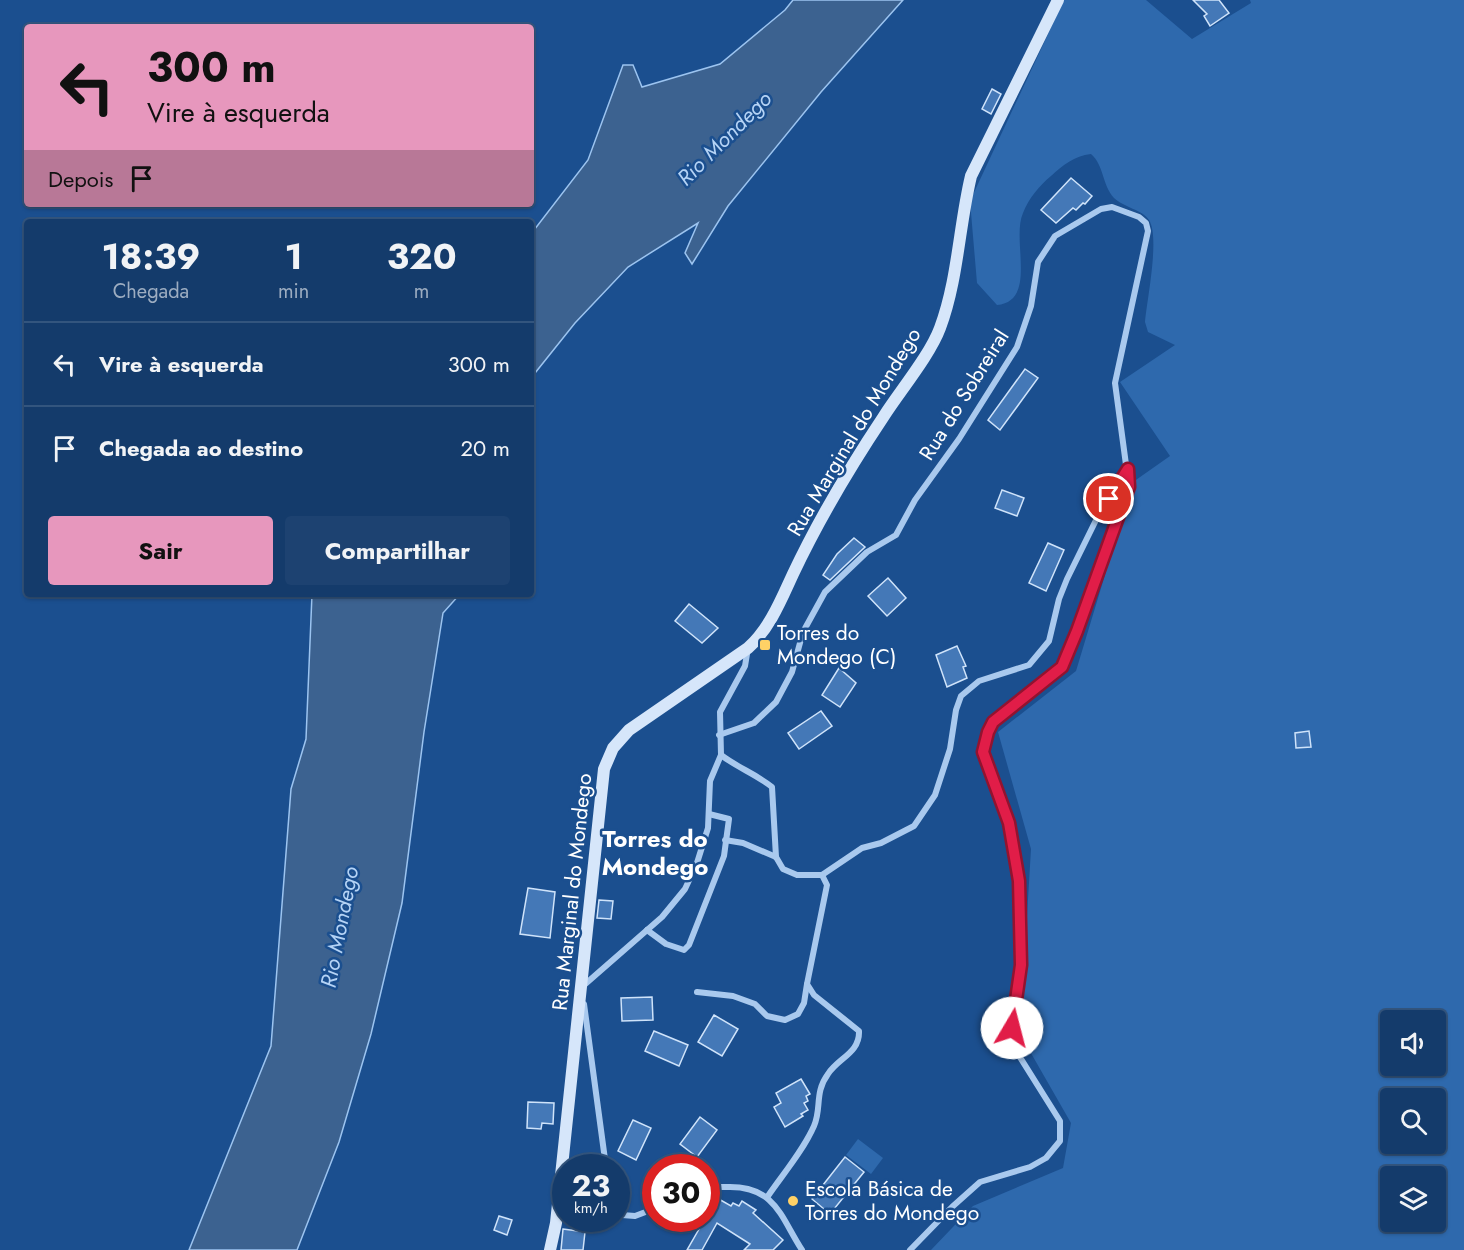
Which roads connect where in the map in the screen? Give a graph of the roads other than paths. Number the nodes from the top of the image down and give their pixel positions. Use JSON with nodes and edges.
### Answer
{"nodes":[{"id":1,"x":1058,"y":0,"type":"edge"},
{"id":2,"x":1128,"y":469,"type":"junction"},
{"id":3,"x":748,"y":648,"type":"junction"},
{"id":4,"x":719,"y":735,"type":"junction"},
{"id":5,"x":721,"y":755,"type":"junction"},
{"id":6,"x":709,"y":814,"type":"junction"},
{"id":7,"x":725,"y":840,"type":"junction"},
{"id":8,"x":776,"y":857,"type":"junction"},
{"id":9,"x":822,"y":875,"type":"junction"},
{"id":10,"x":647,"y":930,"type":"junction"},
{"id":11,"x":807,"y":984,"type":"junction"},
{"id":12,"x":581,"y":987,"type":"junction"},
{"id":13,"x":697,"y":992,"type":"dead end"},
{"id":14,"x":604,"y":1154,"type":"edge"},
{"id":15,"x":720,"y":1188,"type":"edge"},
{"id":16,"x":768,"y":1196,"type":"junction"},
{"id":17,"x":550,"y":1250,"type":"edge"},
{"id":18,"x":802,"y":1250,"type":"edge"},
{"id":19,"x":910,"y":1250,"type":"edge"}],
"edges":[{"from":1,"to":3,"type":"main road","name":"Rua Marginal do Mondego"},
{"from":2,"to":4,"type":"street","name":"Rua do Sobreiral"},
{"from":2,"to":9,"type":"street"},
{"from":2,"to":19,"type":"street","name":"Rua do Sobreiral"},
{"from":3,"to":4,"type":"street"},
{"from":3,"to":12,"type":"main road","name":"Rua Marginal do Mondego"},
{"from":4,"to":5,"type":"street"},
{"from":5,"to":6,"type":"street"},
{"from":5,"to":8,"type":"street"},
{"from":6,"to":7,"type":"street"},
{"from":6,"to":10,"type":"street"},
{"from":7,"to":8,"type":"street"},
{"from":7,"to":10,"type":"street"},
{"from":8,"to":9,"type":"street"},
{"from":9,"to":11,"type":"street"},
{"from":10,"to":12,"type":"street"},
{"from":11,"to":13,"type":"street"},
{"from":11,"to":16,"type":"street"},
{"from":12,"to":14,"type":"street"},
{"from":12,"to":17,"type":"main road","name":"Rua Marginal do Mondego"},
{"from":15,"to":16,"type":"street"},
{"from":16,"to":18,"type":"street"}]}
